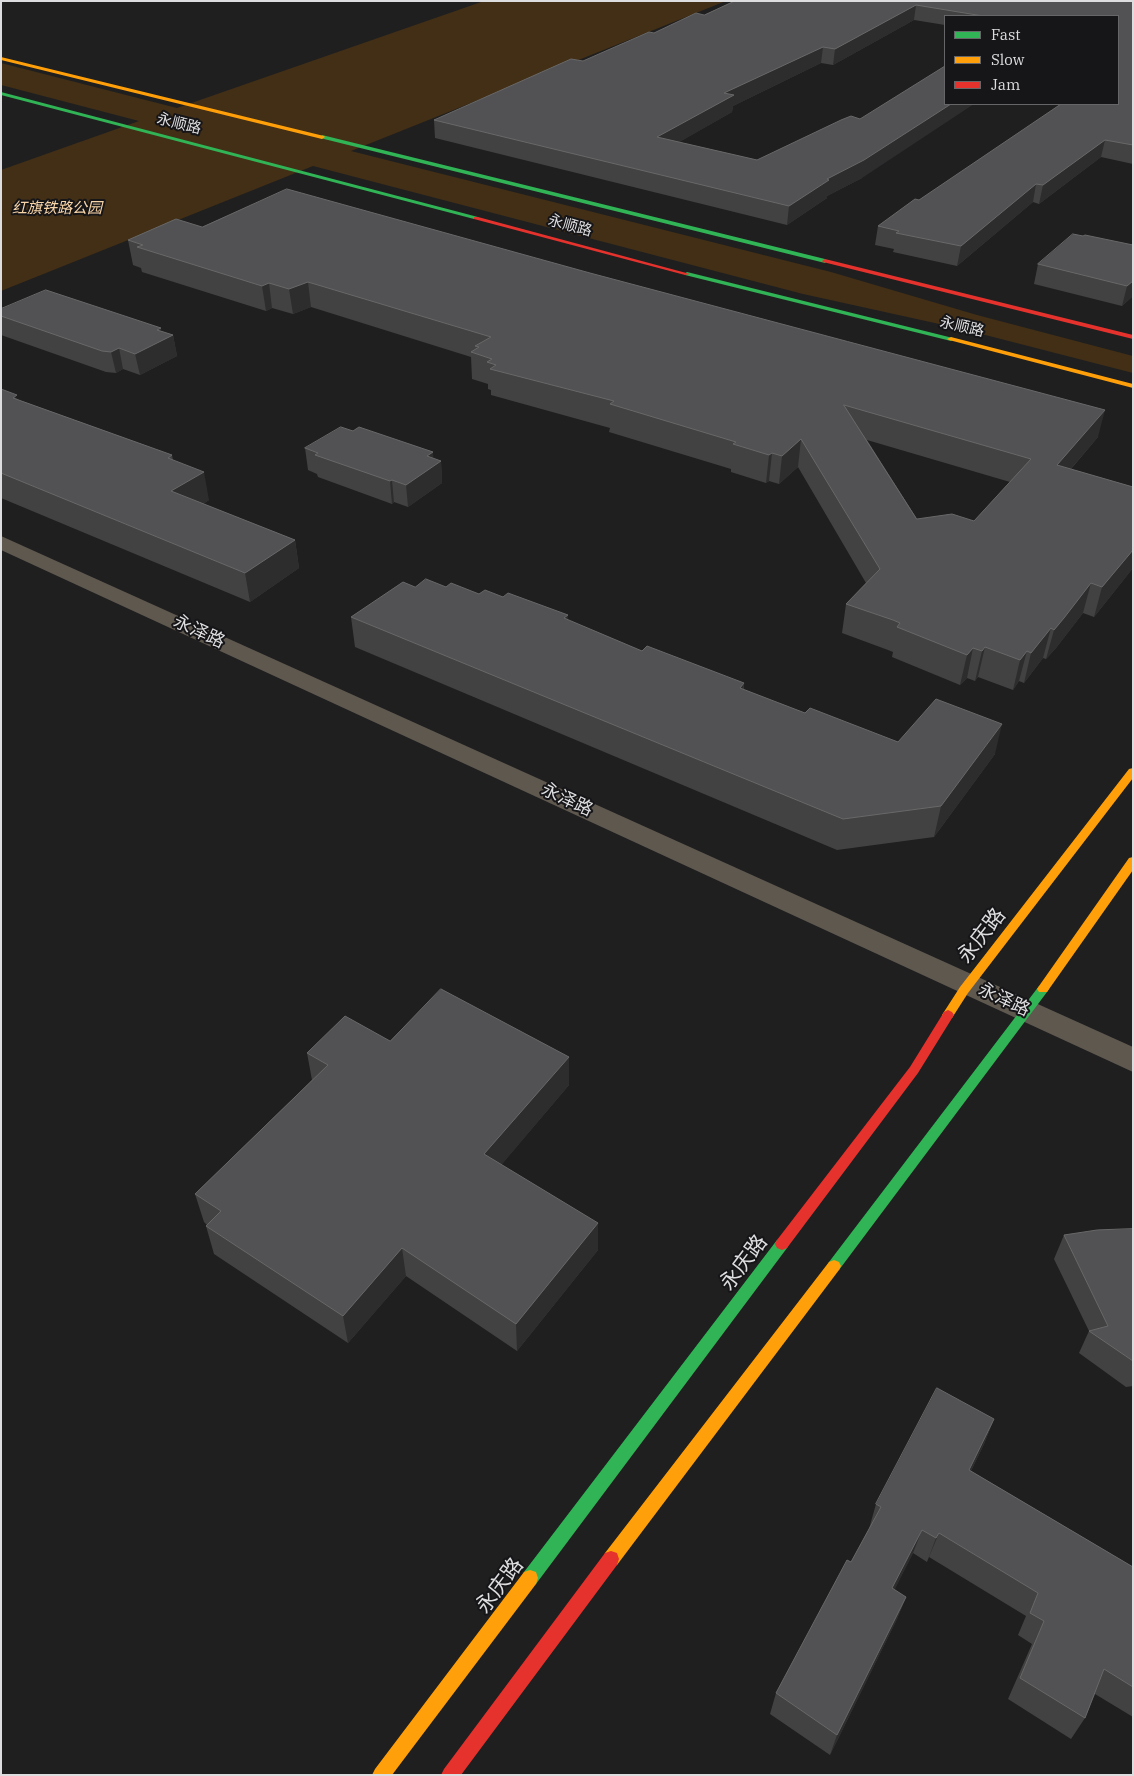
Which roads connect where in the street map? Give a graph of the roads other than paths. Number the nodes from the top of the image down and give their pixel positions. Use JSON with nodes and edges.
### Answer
{"nodes":[{"id":1,"x":1,"y":58,"type":"edge"},
{"id":2,"x":1,"y":93,"type":"edge"},
{"id":3,"x":1133,"y":337,"type":"edge"},
{"id":4,"x":1133,"y":386,"type":"edge"},
{"id":5,"x":1,"y":542,"type":"edge"},
{"id":6,"x":1133,"y":772,"type":"edge"},
{"id":7,"x":1133,"y":861,"type":"edge"},
{"id":8,"x":968,"y":984,"type":"junction"},
{"id":9,"x":1028,"y":1011,"type":"junction"},
{"id":10,"x":1133,"y":1060,"type":"edge"},
{"id":11,"x":380,"y":1775,"type":"edge"},
{"id":12,"x":450,"y":1775,"type":"edge"}],
"edges":[{"from":1,"to":3,"type":"main road","name":"永顺路"},
{"from":2,"to":4,"type":"main road","name":"永顺路"},
{"from":5,"to":8,"type":"street","name":"永泽路"},
{"from":6,"to":8,"type":"main road","name":"永庆路"},
{"from":7,"to":9,"type":"main road"},
{"from":8,"to":9,"type":"street","name":"永泽路"},
{"from":8,"to":11,"type":"main road","name":"永庆路"},
{"from":9,"to":10,"type":"street","name":"永泽路"},
{"from":9,"to":12,"type":"main road"}]}
